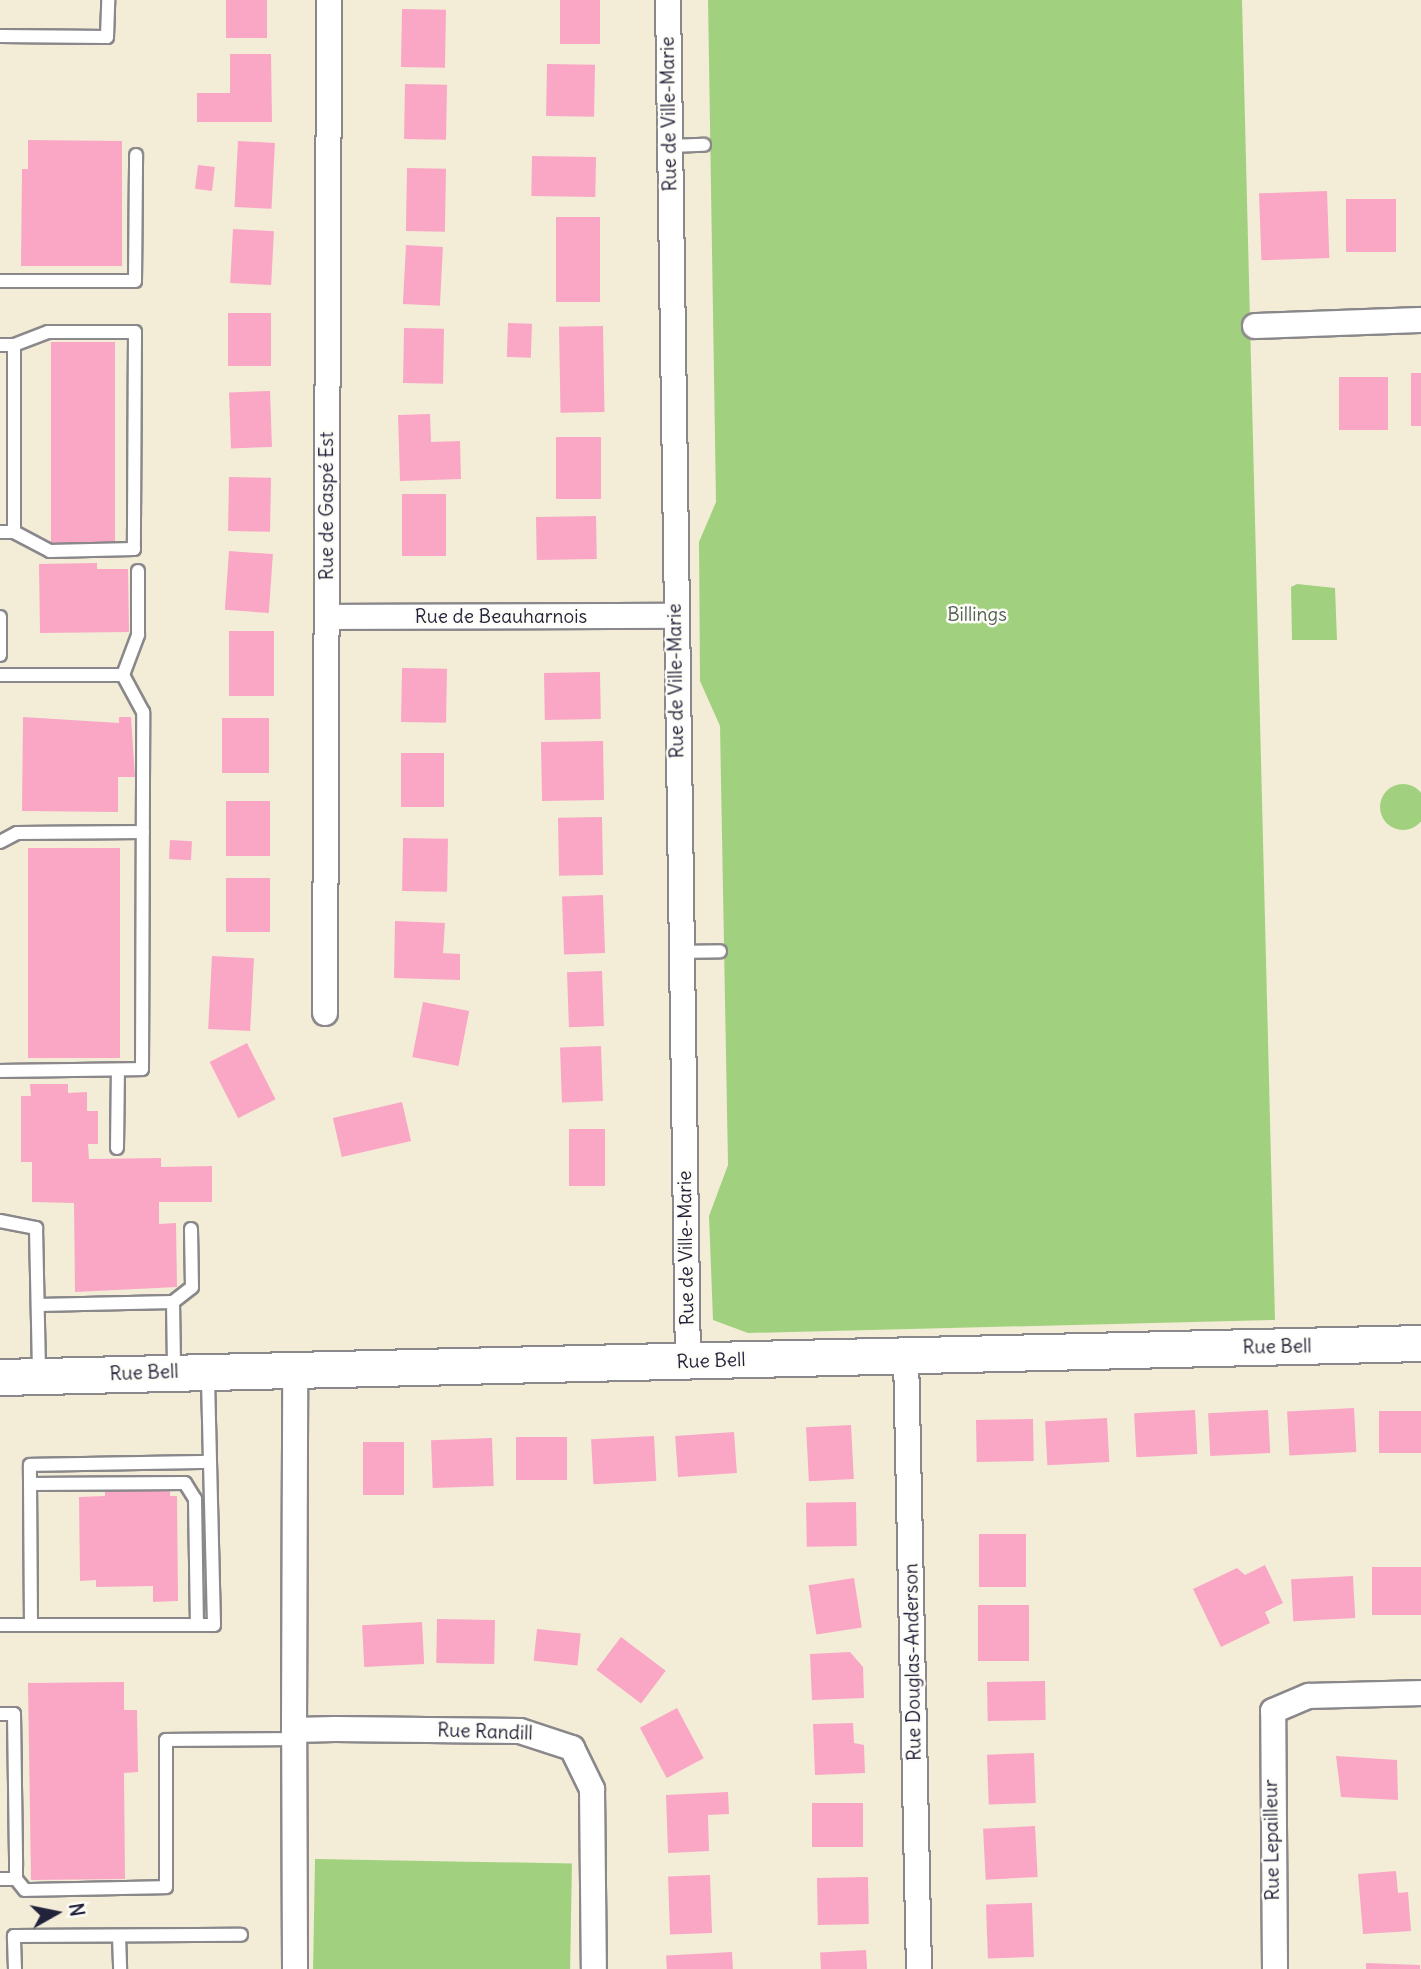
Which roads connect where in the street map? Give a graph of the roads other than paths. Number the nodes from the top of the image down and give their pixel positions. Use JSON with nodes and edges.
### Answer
{"nodes":[{"id":1,"x":108,"y":0,"type":"edge"},
{"id":2,"x":329,"y":0,"type":"edge"},
{"id":3,"x":668,"y":0,"type":"edge"},
{"id":4,"x":0,"y":36,"type":"edge"},
{"id":5,"x":704,"y":145,"type":"dead end"},
{"id":6,"x":669,"y":146,"type":"junction"},
{"id":7,"x":136,"y":155,"type":"dead end"},
{"id":8,"x":0,"y":281,"type":"edge"},
{"id":9,"x":1421,"y":320,"type":"edge"},
{"id":10,"x":1255,"y":326,"type":"dead end"},
{"id":11,"x":0,"y":345,"type":"edge"},
{"id":12,"x":14,"y":345,"type":"junction"},
{"id":13,"x":0,"y":532,"type":"edge"},
{"id":14,"x":14,"y":532,"type":"junction"},
{"id":15,"x":138,"y":571,"type":"dead end"},
{"id":16,"x":0,"y":617,"type":"edge"},
{"id":17,"x":327,"y":617,"type":"junction"},
{"id":18,"x":675,"y":617,"type":"junction"},
{"id":19,"x":0,"y":655,"type":"edge"},
{"id":20,"x":0,"y":675,"type":"edge"},
{"id":21,"x":123,"y":675,"type":"junction"},
{"id":22,"x":143,"y":832,"type":"junction"},
{"id":23,"x":0,"y":842,"type":"edge"},
{"id":24,"x":720,"y":951,"type":"dead end"},
{"id":25,"x":681,"y":952,"type":"junction"},
{"id":26,"x":325,"y":1013,"type":"dead end"},
{"id":27,"x":118,"y":1070,"type":"junction"},
{"id":28,"x":0,"y":1071,"type":"edge"},
{"id":29,"x":117,"y":1148,"type":"dead end"},
{"id":30,"x":0,"y":1221,"type":"edge"},
{"id":31,"x":191,"y":1229,"type":"dead end"},
{"id":32,"x":173,"y":1302,"type":"junction"},
{"id":33,"x":38,"y":1305,"type":"junction"},
{"id":34,"x":1421,"y":1343,"type":"edge"},
{"id":35,"x":906,"y":1355,"type":"junction"},
{"id":36,"x":688,"y":1361,"type":"junction"},
{"id":37,"x":295,"y":1370,"type":"junction"},
{"id":38,"x":208,"y":1372,"type":"junction"},
{"id":39,"x":174,"y":1373,"type":"junction"},
{"id":40,"x":39,"y":1376,"type":"junction"},
{"id":41,"x":0,"y":1377,"type":"edge"},
{"id":42,"x":209,"y":1462,"type":"junction"},
{"id":43,"x":30,"y":1484,"type":"junction"},
{"id":44,"x":0,"y":1625,"type":"edge"},
{"id":45,"x":31,"y":1625,"type":"junction"},
{"id":46,"x":197,"y":1625,"type":"junction"},
{"id":47,"x":1421,"y":1693,"type":"edge"},
{"id":48,"x":0,"y":1714,"type":"edge"},
{"id":49,"x":295,"y":1735,"type":"junction"},
{"id":50,"x":0,"y":1879,"type":"edge"},
{"id":51,"x":16,"y":1879,"type":"junction"},
{"id":52,"x":241,"y":1935,"type":"dead end"},
{"id":53,"x":120,"y":1936,"type":"junction"},
{"id":54,"x":15,"y":1969,"type":"edge"},
{"id":55,"x":120,"y":1969,"type":"edge"},
{"id":56,"x":295,"y":1969,"type":"edge"},
{"id":57,"x":594,"y":1969,"type":"edge"},
{"id":58,"x":919,"y":1969,"type":"edge"},
{"id":59,"x":1275,"y":1969,"type":"edge"}],
"edges":[{"from":1,"to":4,"type":"lane"},
{"from":2,"to":17,"type":"street","name":"Rue de Gaspé Est"},
{"from":3,"to":6,"type":"street","name":"Rue de Ville-Marie"},
{"from":5,"to":6,"type":"lane"},
{"from":6,"to":18,"type":"street","name":"Rue de Ville-Marie"},
{"from":7,"to":8,"type":"lane"},
{"from":9,"to":10,"type":"street"},
{"from":11,"to":12,"type":"lane"},
{"from":12,"to":14,"type":"lane"},
{"from":12,"to":14,"type":"lane"},
{"from":13,"to":14,"type":"lane"},
{"from":15,"to":21,"type":"lane"},
{"from":16,"to":19,"type":"lane"},
{"from":17,"to":18,"type":"street","name":"Rue de Beauharnois"},
{"from":17,"to":26,"type":"street","name":"Rue de Gaspé Est"},
{"from":18,"to":25,"type":"street","name":"Rue de Ville-Marie"},
{"from":20,"to":21,"type":"lane"},
{"from":21,"to":22,"type":"lane"},
{"from":22,"to":23,"type":"lane"},
{"from":22,"to":27,"type":"lane"},
{"from":24,"to":25,"type":"lane"},
{"from":25,"to":36,"type":"street","name":"Rue de Ville-Marie"},
{"from":27,"to":28,"type":"lane"},
{"from":27,"to":29,"type":"lane"},
{"from":30,"to":33,"type":"lane"},
{"from":31,"to":32,"type":"lane"},
{"from":32,"to":33,"type":"lane"},
{"from":32,"to":39,"type":"lane"},
{"from":33,"to":40,"type":"lane"},
{"from":34,"to":35,"type":"street","name":"Rue Bell"},
{"from":35,"to":36,"type":"street","name":"Rue Bell"},
{"from":35,"to":58,"type":"street","name":"Rue Douglas-Anderson"},
{"from":36,"to":37,"type":"street","name":"Rue Bell"},
{"from":37,"to":38,"type":"street","name":"Rue Bell"},
{"from":37,"to":49,"type":"street"},
{"from":38,"to":39,"type":"street","name":"Rue Bell"},
{"from":38,"to":42,"type":"lane"},
{"from":39,"to":40,"type":"street","name":"Rue Bell"},
{"from":40,"to":41,"type":"street","name":"Rue Bell"},
{"from":42,"to":43,"type":"lane"},
{"from":42,"to":46,"type":"lane"},
{"from":43,"to":45,"type":"lane"},
{"from":43,"to":46,"type":"lane"},
{"from":44,"to":45,"type":"lane"},
{"from":45,"to":46,"type":"lane"},
{"from":47,"to":59,"type":"street","name":"Rue Lepailleur"},
{"from":48,"to":51,"type":"lane"},
{"from":49,"to":51,"type":"lane"},
{"from":49,"to":56,"type":"street"},
{"from":49,"to":57,"type":"street","name":"Rue Randill"},
{"from":50,"to":51,"type":"lane"},
{"from":52,"to":53,"type":"lane"},
{"from":53,"to":54,"type":"lane"},
{"from":53,"to":55,"type":"lane"}]}
